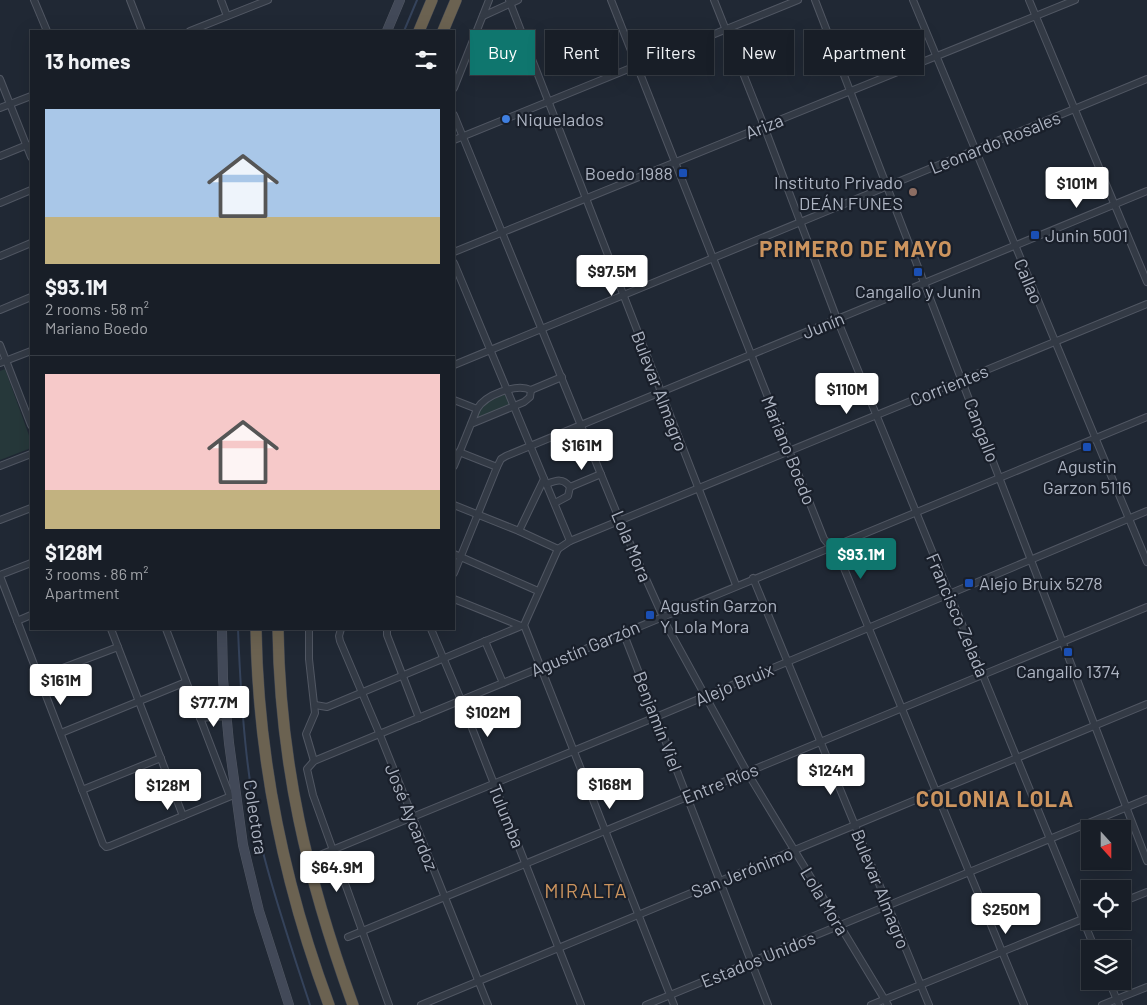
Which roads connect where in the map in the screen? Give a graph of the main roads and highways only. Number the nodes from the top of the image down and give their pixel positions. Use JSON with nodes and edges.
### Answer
{"nodes":[{"id":1,"x":432,"y":0,"type":"edge"},
{"id":2,"x":456,"y":0,"type":"edge"},
{"id":3,"x":419,"y":30,"type":"edge"},
{"id":4,"x":443,"y":30,"type":"edge"},
{"id":5,"x":256,"y":630,"type":"edge"},
{"id":6,"x":278,"y":630,"type":"edge"},
{"id":7,"x":312,"y":958,"type":"junction"},
{"id":8,"x":323,"y":1005,"type":"edge"},
{"id":9,"x":329,"y":1005,"type":"edge"},
{"id":10,"x":354,"y":1005,"type":"edge"}],
"edges":[{"from":1,"to":3,"type":"highway"},
{"from":2,"to":4,"type":"highway"},
{"from":5,"to":7,"type":"highway"},
{"from":6,"to":10,"type":"highway"},
{"from":7,"to":8,"type":"highway"},
{"from":7,"to":9,"type":"highway"}]}
